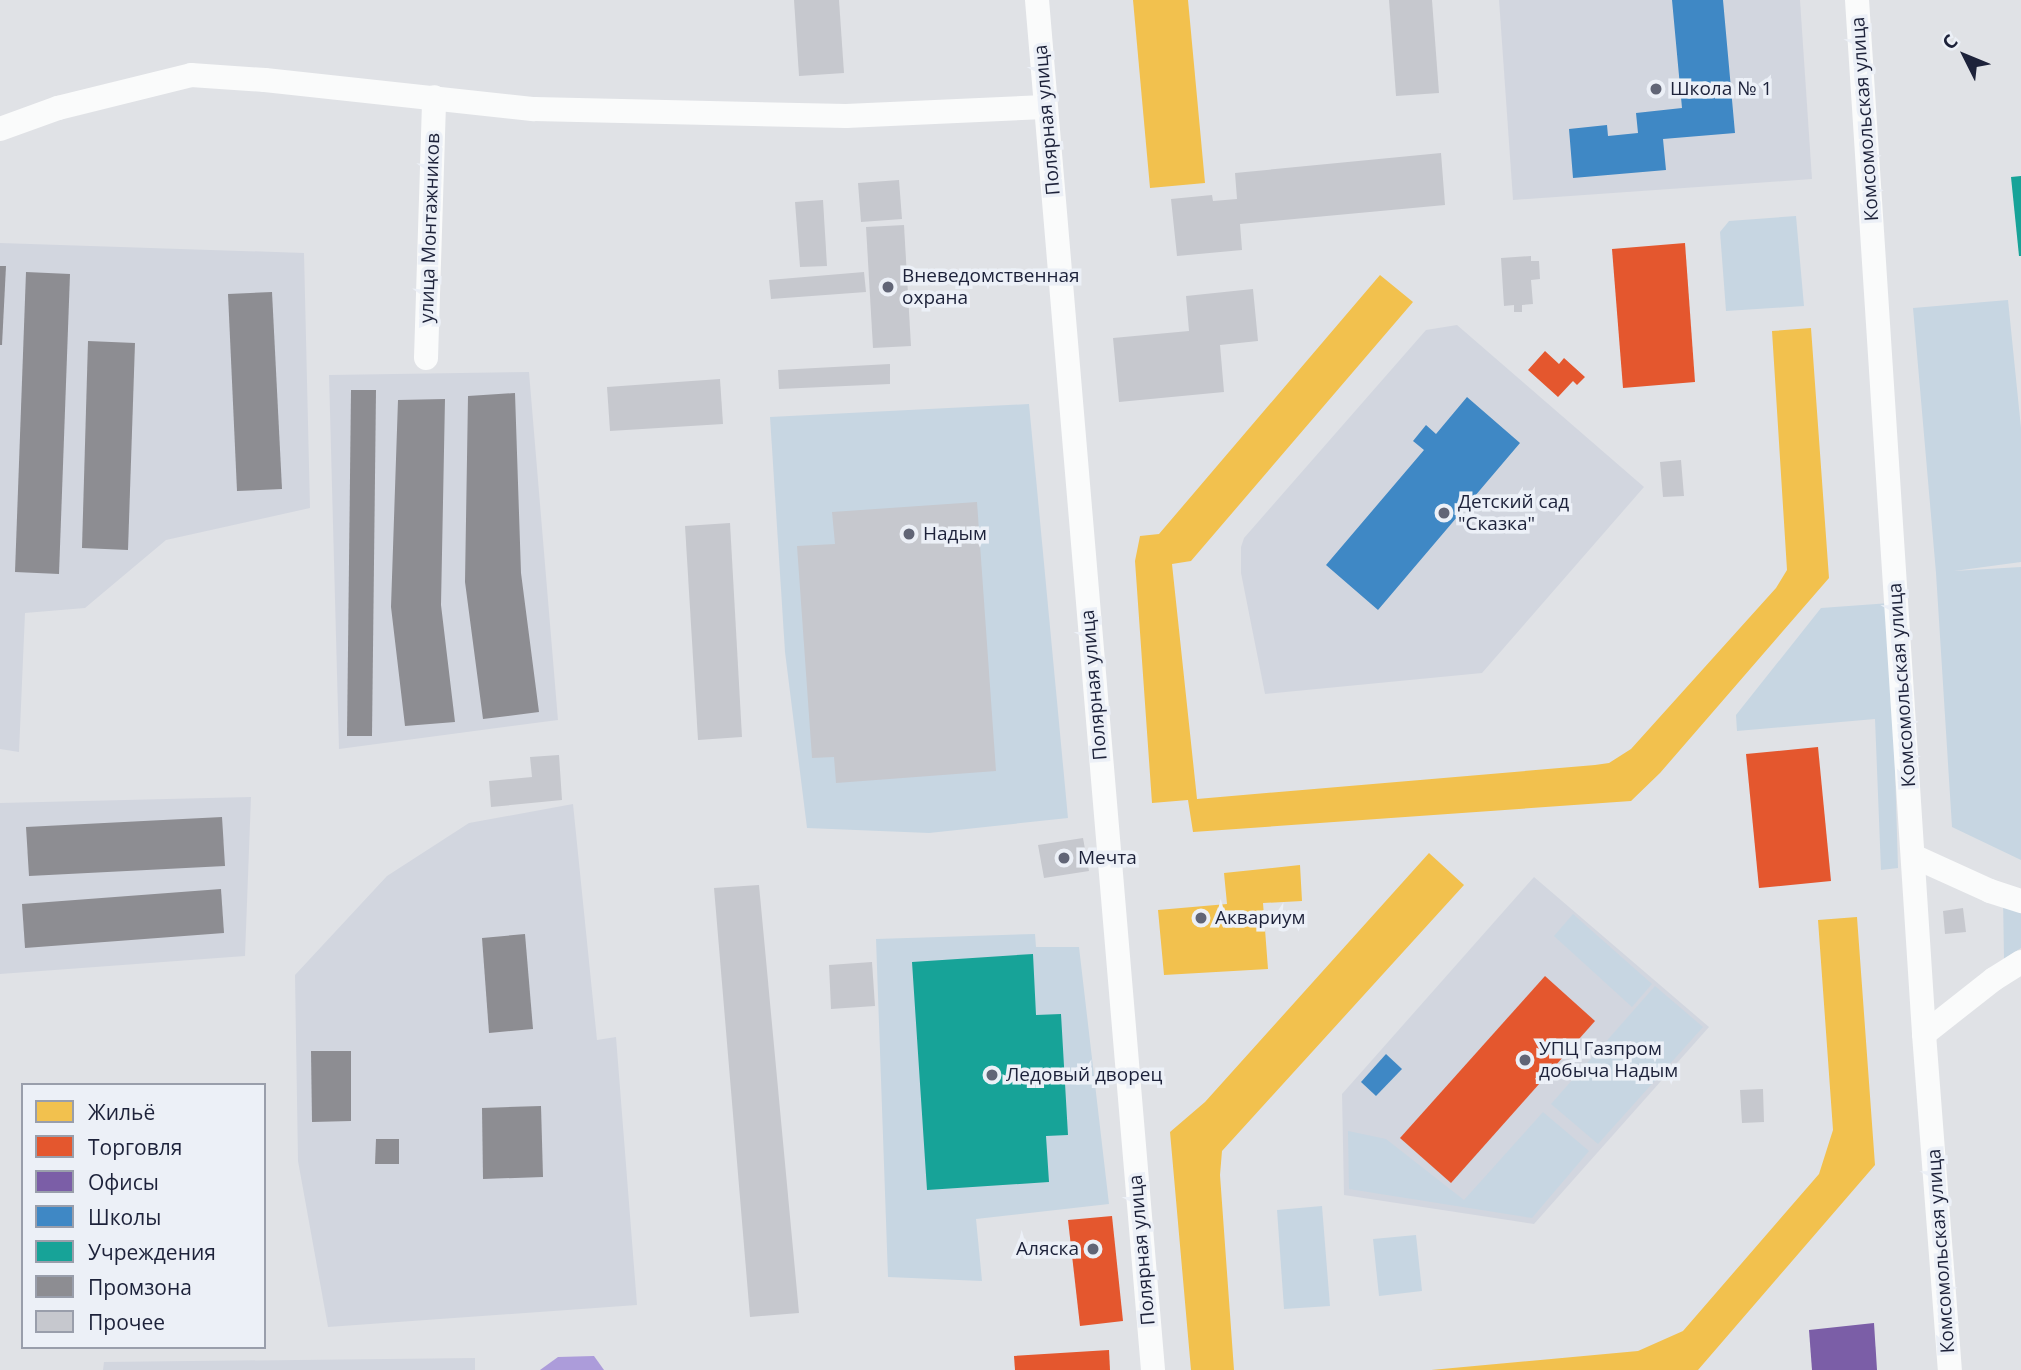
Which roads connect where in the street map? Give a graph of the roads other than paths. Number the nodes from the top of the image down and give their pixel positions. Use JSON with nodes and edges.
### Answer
{"nodes":[{"id":1,"x":1037,"y":0,"type":"edge"},
{"id":2,"x":1857,"y":0,"type":"edge"},
{"id":3,"x":434,"y":97,"type":"junction"},
{"id":4,"x":1045,"y":107,"type":"junction"},
{"id":5,"x":0,"y":129,"type":"edge"},
{"id":6,"x":426,"y":358,"type":"dead end"},
{"id":7,"x":1913,"y":856,"type":"junction"},
{"id":8,"x":2021,"y":901,"type":"edge"},
{"id":9,"x":2021,"y":962,"type":"edge"},
{"id":10,"x":1924,"y":1034,"type":"junction"},
{"id":11,"x":1153,"y":1370,"type":"edge"},
{"id":12,"x":1950,"y":1370,"type":"edge"}],
"edges":[{"from":1,"to":4,"type":"street","name":"Полярная улица"},
{"from":2,"to":7,"type":"street","name":"Комсомольская улица"},
{"from":3,"to":4,"type":"street"},
{"from":3,"to":5,"type":"street"},
{"from":3,"to":6,"type":"street","name":"улица Монтажников"},
{"from":4,"to":11,"type":"street","name":"Полярная улица"},
{"from":7,"to":8,"type":"street"},
{"from":7,"to":10,"type":"street","name":"Комсомольская улица"},
{"from":9,"to":10,"type":"street"},
{"from":10,"to":12,"type":"street","name":"Комсомольская улица"}]}
